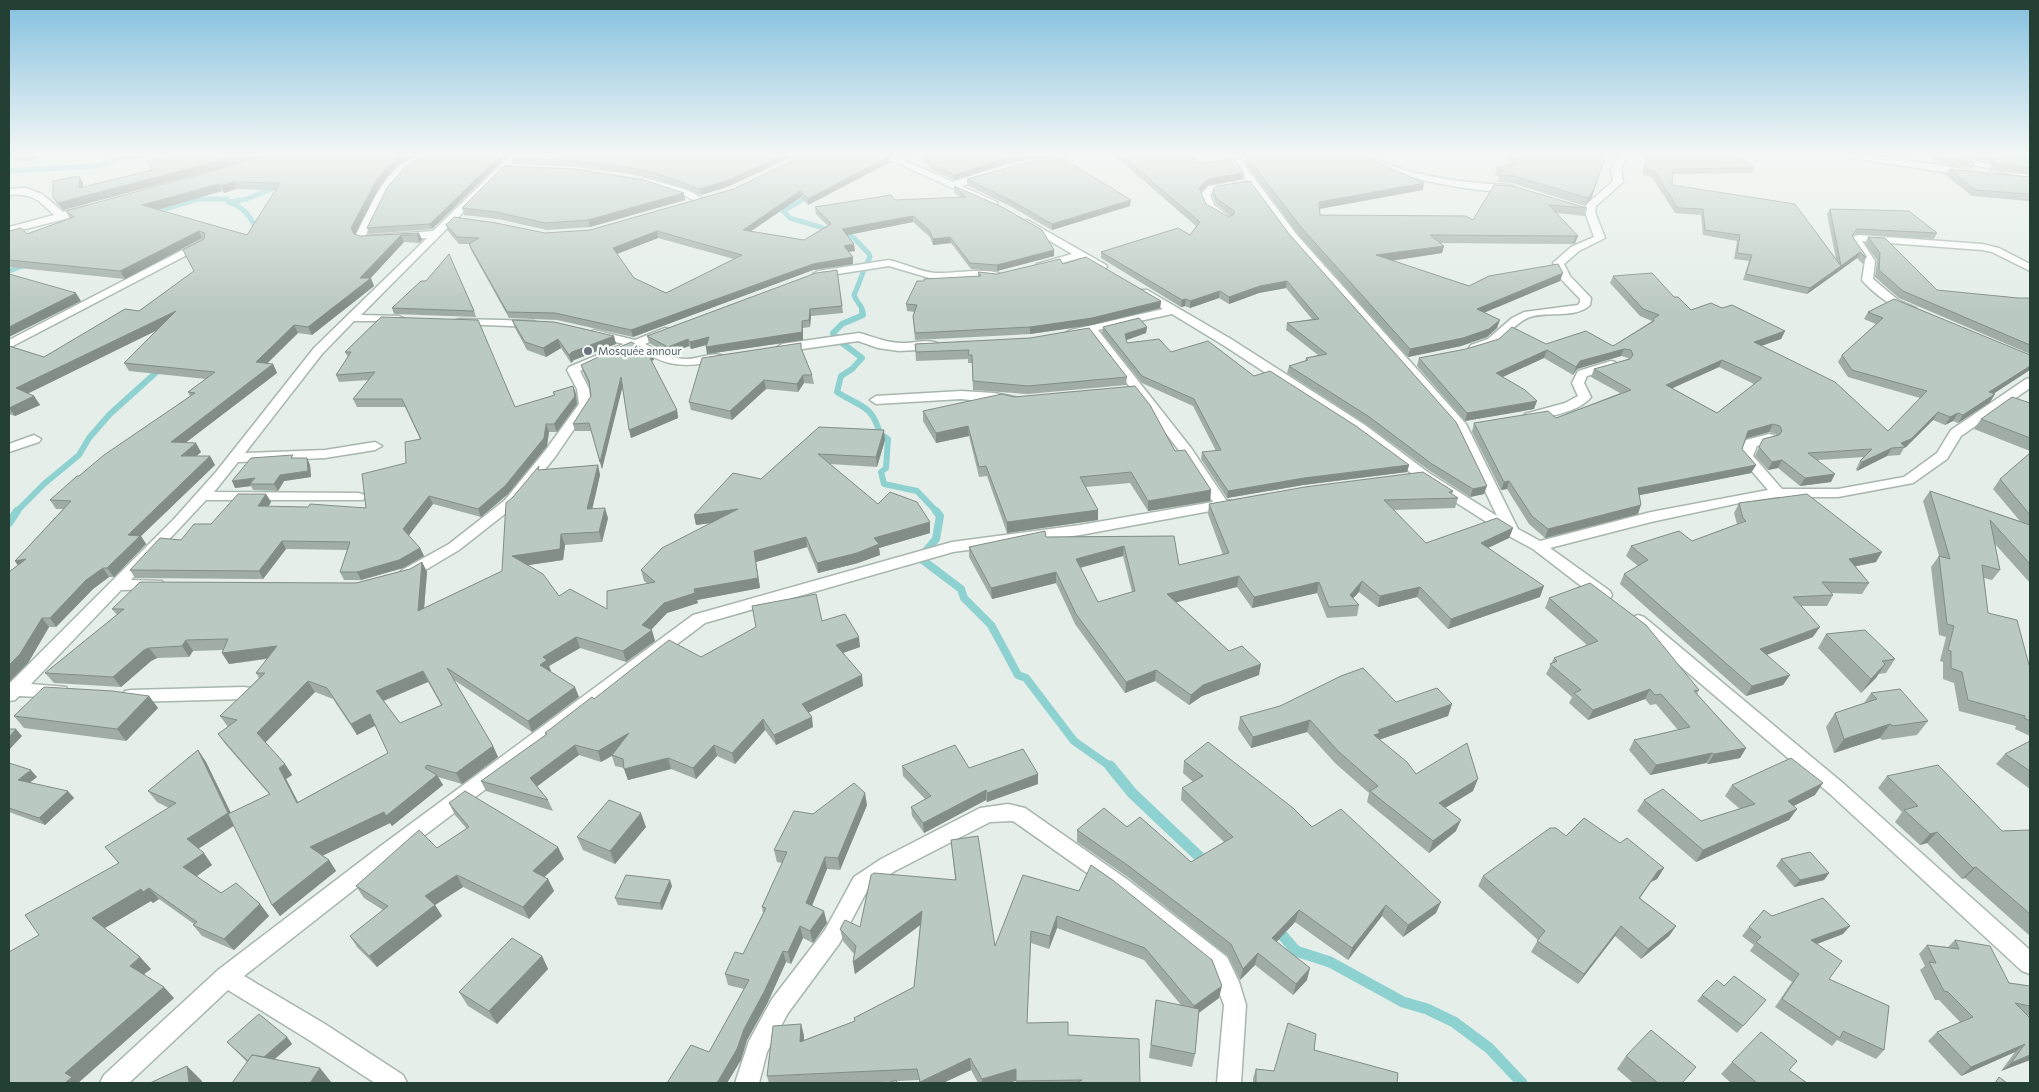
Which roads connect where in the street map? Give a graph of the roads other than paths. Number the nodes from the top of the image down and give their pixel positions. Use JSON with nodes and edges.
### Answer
{"nodes":[{"id":1,"x":50,"y":206,"type":"edge"},
{"id":2,"x":377,"y":206,"type":"edge"},
{"id":3,"x":469,"y":206,"type":"edge"},
{"id":4,"x":997,"y":206,"type":"edge"},
{"id":5,"x":1210,"y":206,"type":"edge"},
{"id":6,"x":1270,"y":206,"type":"edge"},
{"id":7,"x":1590,"y":206,"type":"edge"},
{"id":8,"x":94,"y":207,"type":"edge"},
{"id":9,"x":62,"y":217,"type":"junction"},
{"id":10,"x":1227,"y":219,"type":"edge"},
{"id":11,"x":9,"y":230,"type":"edge"},
{"id":12,"x":438,"y":234,"type":"junction"},
{"id":13,"x":203,"y":243,"type":"edge"},
{"id":14,"x":1080,"y":255,"type":"junction"},
{"id":15,"x":1035,"y":267,"type":"edge"},
{"id":16,"x":2030,"y":268,"type":"edge"},
{"id":17,"x":1007,"y":274,"type":"edge"},
{"id":18,"x":1114,"y":274,"type":"edge"},
{"id":19,"x":804,"y":278,"type":"edge"},
{"id":20,"x":1131,"y":285,"type":"edge"},
{"id":21,"x":80,"y":295,"type":"dead end"},
{"id":22,"x":98,"y":300,"type":"junction"},
{"id":23,"x":1174,"y":310,"type":"junction"},
{"id":24,"x":1918,"y":312,"type":"edge"},
{"id":25,"x":353,"y":318,"type":"junction"},
{"id":26,"x":414,"y":320,"type":"edge"},
{"id":27,"x":452,"y":321,"type":"edge"},
{"id":28,"x":548,"y":325,"type":"edge"},
{"id":29,"x":678,"y":326,"type":"edge"},
{"id":30,"x":1092,"y":330,"type":"junction"},
{"id":31,"x":586,"y":332,"type":"edge"},
{"id":32,"x":1057,"y":336,"type":"edge"},
{"id":33,"x":634,"y":343,"type":"junction"},
{"id":34,"x":9,"y":345,"type":"edge"},
{"id":35,"x":950,"y":345,"type":"edge"},
{"id":36,"x":770,"y":350,"type":"edge"},
{"id":37,"x":1463,"y":351,"type":"edge"},
{"id":38,"x":732,"y":355,"type":"edge"},
{"id":39,"x":1622,"y":362,"type":"edge"},
{"id":40,"x":2030,"y":382,"type":"edge"},
{"id":41,"x":2005,"y":399,"type":"junction"},
{"id":42,"x":876,"y":400,"type":"dead end"},
{"id":43,"x":1024,"y":400,"type":"edge"},
{"id":44,"x":2022,"y":406,"type":"edge"},
{"id":45,"x":1520,"y":419,"type":"edge"},
{"id":46,"x":1478,"y":425,"type":"edge"},
{"id":47,"x":1461,"y":428,"type":"junction"},
{"id":48,"x":1769,"y":438,"type":"edge"},
{"id":49,"x":34,"y":439,"type":"dead end"},
{"id":50,"x":375,"y":446,"type":"dead end"},
{"id":51,"x":9,"y":448,"type":"edge"},
{"id":52,"x":234,"y":458,"type":"junction"},
{"id":53,"x":1424,"y":476,"type":"junction"},
{"id":54,"x":1405,"y":478,"type":"edge"},
{"id":55,"x":1778,"y":493,"type":"junction"},
{"id":56,"x":202,"y":496,"type":"junction"},
{"id":57,"x":358,"y":497,"type":"dead end"},
{"id":58,"x":1240,"y":502,"type":"edge"},
{"id":59,"x":1222,"y":505,"type":"junction"},
{"id":60,"x":1512,"y":532,"type":"junction"},
{"id":61,"x":1538,"y":546,"type":"junction"},
{"id":62,"x":390,"y":579,"type":"edge"},
{"id":63,"x":118,"y":585,"type":"junction"},
{"id":64,"x":175,"y":585,"type":"edge"},
{"id":65,"x":11,"y":692,"type":"edge"},
{"id":66,"x":244,"y":693,"type":"edge"},
{"id":67,"x":80,"y":694,"type":"edge"},
{"id":68,"x":110,"y":695,"type":"edge"},
{"id":69,"x":2030,"y":964,"type":"edge"},
{"id":70,"x":226,"y":977,"type":"junction"},
{"id":71,"x":112,"y":1083,"type":"edge"},
{"id":72,"x":395,"y":1083,"type":"edge"},
{"id":73,"x":747,"y":1083,"type":"edge"},
{"id":74,"x":1230,"y":1083,"type":"edge"}],
"edges":[{"from":1,"to":9,"type":"street"},
{"from":2,"to":12,"type":"street"},
{"from":3,"to":12,"type":"street"},
{"from":4,"to":14,"type":"street"},
{"from":5,"to":10,"type":"street"},
{"from":6,"to":47,"type":"street"},
{"from":7,"to":37,"type":"street"},
{"from":8,"to":9,"type":"street"},
{"from":9,"to":11,"type":"street"},
{"from":12,"to":25,"type":"street"},
{"from":13,"to":22,"type":"street"},
{"from":14,"to":15,"type":"street"},
{"from":14,"to":18,"type":"street"},
{"from":16,"to":24,"type":"street"},
{"from":17,"to":19,"type":"street"},
{"from":20,"to":23,"type":"street"},
{"from":21,"to":22,"type":"street"},
{"from":22,"to":34,"type":"street"},
{"from":23,"to":30,"type":"street"},
{"from":23,"to":53,"type":"street"},
{"from":25,"to":26,"type":"street"},
{"from":25,"to":52,"type":"street"},
{"from":27,"to":28,"type":"street"},
{"from":29,"to":33,"type":"street"},
{"from":30,"to":32,"type":"street"},
{"from":30,"to":59,"type":"street"},
{"from":31,"to":33,"type":"street"},
{"from":33,"to":38,"type":"street"},
{"from":33,"to":62,"type":"street"},
{"from":35,"to":36,"type":"street"},
{"from":39,"to":45,"type":"street"},
{"from":40,"to":41,"type":"street"},
{"from":41,"to":44,"type":"street"},
{"from":41,"to":55,"type":"street"},
{"from":42,"to":43,"type":"street"},
{"from":46,"to":47,"type":"street"},
{"from":47,"to":60,"type":"street"},
{"from":48,"to":55,"type":"street"},
{"from":49,"to":51,"type":"street"},
{"from":50,"to":52,"type":"street"},
{"from":52,"to":56,"type":"street"},
{"from":53,"to":54,"type":"street"},
{"from":53,"to":60,"type":"street"},
{"from":55,"to":61,"type":"street"},
{"from":56,"to":57,"type":"street"},
{"from":56,"to":63,"type":"street"},
{"from":58,"to":59,"type":"street"},
{"from":59,"to":70,"type":"street"},
{"from":60,"to":61,"type":"street"},
{"from":61,"to":69,"type":"street"},
{"from":63,"to":64,"type":"street"},
{"from":63,"to":65,"type":"street"},
{"from":65,"to":67,"type":"street"},
{"from":66,"to":68,"type":"street"},
{"from":70,"to":71,"type":"street"},
{"from":70,"to":72,"type":"street"},
{"from":73,"to":74,"type":"street"}]}
